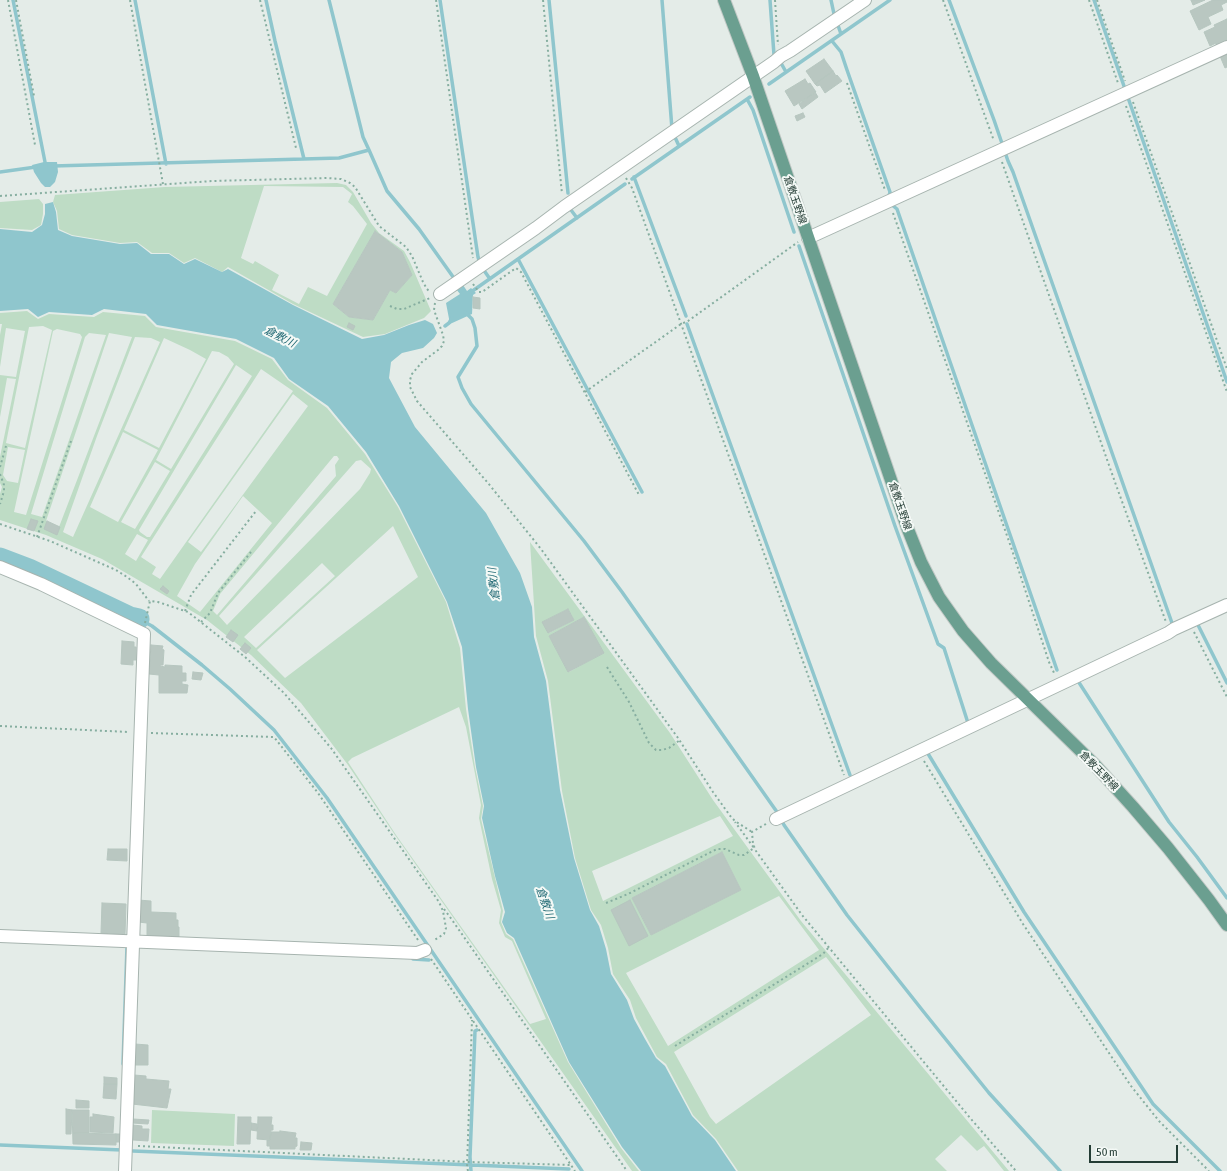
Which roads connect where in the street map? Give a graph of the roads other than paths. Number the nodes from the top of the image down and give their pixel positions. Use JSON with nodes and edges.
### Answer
{"nodes":[{"id":1,"x":724,"y":0,"type":"edge"},
{"id":2,"x":865,"y":0,"type":"edge"},
{"id":3,"x":1227,"y":47,"type":"edge"},
{"id":4,"x":753,"y":76,"type":"junction"},
{"id":5,"x":808,"y":238,"type":"junction"},
{"id":6,"x":440,"y":294,"type":"road end"},
{"id":7,"x":0,"y":567,"type":"edge"},
{"id":8,"x":1227,"y":605,"type":"edge"},
{"id":9,"x":1028,"y":700,"type":"junction"},
{"id":10,"x":780,"y":817,"type":"road end"},
{"id":11,"x":1227,"y":925,"type":"edge"},
{"id":12,"x":0,"y":936,"type":"edge"},
{"id":13,"x":133,"y":942,"type":"junction"},
{"id":14,"x":428,"y":947,"type":"road end"},
{"id":15,"x":125,"y":1171,"type":"edge"}],
"edges":[{"from":1,"to":4,"type":"main road","name":"倉敷玉野線"},
{"from":2,"to":4,"type":"street"},
{"from":3,"to":5,"type":"street"},
{"from":4,"to":5,"type":"main road","name":"倉敷玉野線"},
{"from":4,"to":6,"type":"street"},
{"from":5,"to":9,"type":"main road","name":"倉敷玉野線"},
{"from":7,"to":13,"type":"street"},
{"from":8,"to":9,"type":"street"},
{"from":9,"to":10,"type":"street"},
{"from":9,"to":11,"type":"main road","name":"倉敷玉野線"},
{"from":12,"to":13,"type":"street"},
{"from":13,"to":14,"type":"street"},
{"from":13,"to":15,"type":"street"}]}
